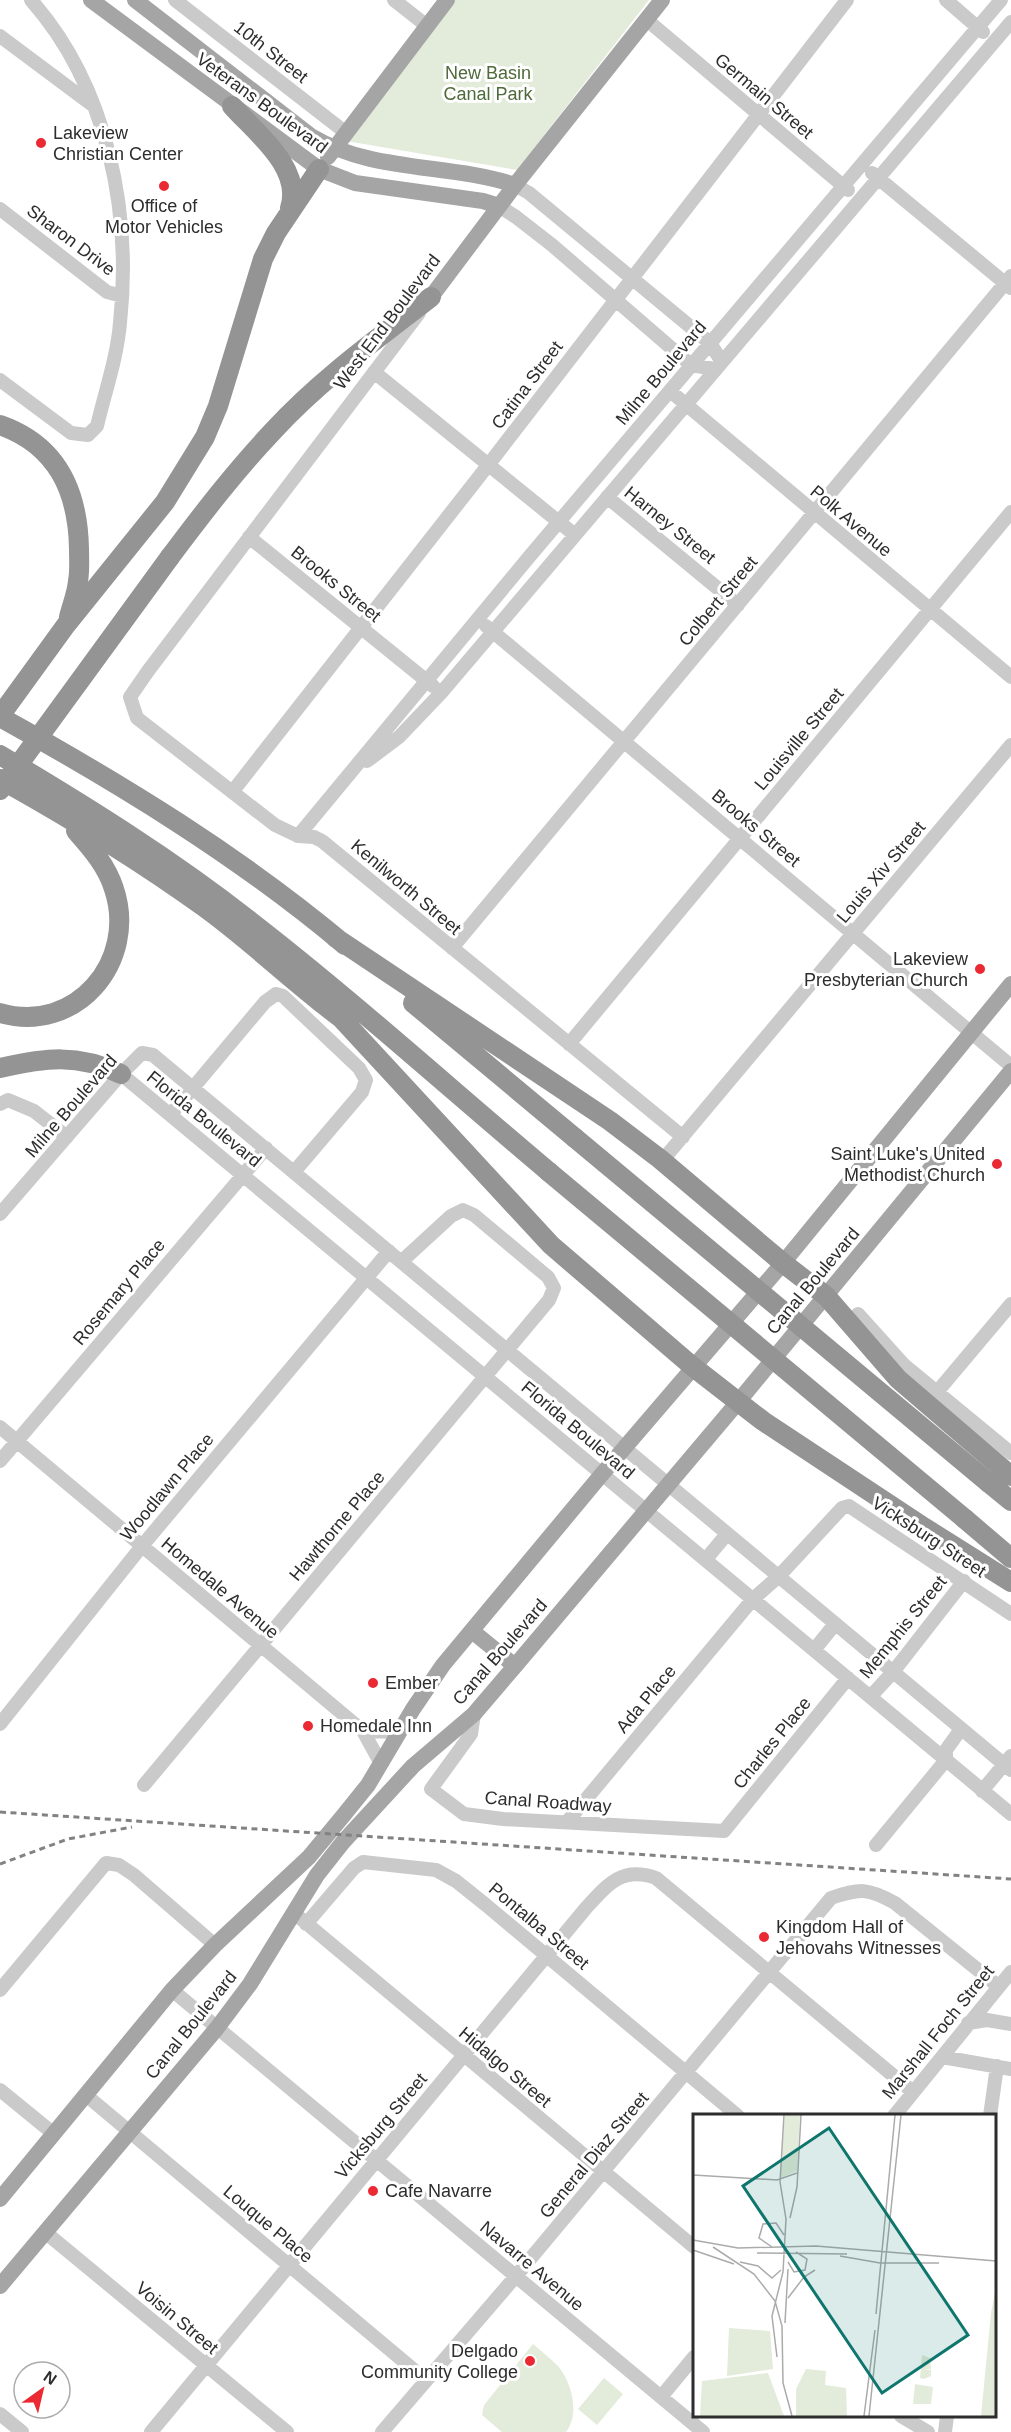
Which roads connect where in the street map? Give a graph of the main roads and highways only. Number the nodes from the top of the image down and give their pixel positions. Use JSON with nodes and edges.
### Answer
{"nodes":[{"id":1,"x":92,"y":0,"type":"edge"},
{"id":2,"x":135,"y":0,"type":"edge"},
{"id":3,"x":447,"y":0,"type":"edge"},
{"id":4,"x":662,"y":0,"type":"edge"},
{"id":5,"x":183,"y":37,"type":"junction"},
{"id":6,"x":168,"y":57,"type":"junction"},
{"id":7,"x":232,"y":106,"type":"junction"},
{"id":8,"x":333,"y":149,"type":"junction"},
{"id":9,"x":320,"y":169,"type":"junction"},
{"id":10,"x":437,"y":170,"type":"junction"},
{"id":11,"x":355,"y":183,"type":"junction"},
{"id":12,"x":515,"y":185,"type":"junction"},
{"id":13,"x":499,"y":207,"type":"junction"},
{"id":14,"x":290,"y":211,"type":"junction"},
{"id":15,"x":431,"y":297,"type":"joint"},
{"id":16,"x":0,"y":425,"type":"edge"},
{"id":17,"x":66,"y":625,"type":"junction"},
{"id":18,"x":0,"y":716,"type":"edge"},
{"id":19,"x":0,"y":755,"type":"edge"},
{"id":20,"x":0,"y":779,"type":"edge"},
{"id":21,"x":0,"y":790,"type":"edge"},
{"id":22,"x":61,"y":813,"type":"junction"},
{"id":23,"x":336,"y":938,"type":"junction"},
{"id":24,"x":1011,"y":984,"type":"edge"},
{"id":25,"x":0,"y":1013,"type":"edge"},
{"id":26,"x":340,"y":1017,"type":"junction"},
{"id":27,"x":0,"y":1068,"type":"edge"},
{"id":28,"x":1011,"y":1071,"type":"edge"},
{"id":29,"x":121,"y":1074,"type":"road end"},
{"id":30,"x":508,"y":1137,"type":"junction"},
{"id":31,"x":783,"y":1263,"type":"junction"},
{"id":32,"x":826,"y":1296,"type":"junction"},
{"id":33,"x":693,"y":1366,"type":"junction"},
{"id":34,"x":738,"y":1402,"type":"junction"},
{"id":35,"x":1011,"y":1476,"type":"edge"},
{"id":36,"x":1011,"y":1501,"type":"edge"},
{"id":37,"x":1011,"y":1558,"type":"edge"},
{"id":38,"x":1011,"y":1582,"type":"edge"},
{"id":39,"x":472,"y":1631,"type":"junction"},
{"id":40,"x":515,"y":1666,"type":"junction"},
{"id":41,"x":0,"y":2199,"type":"edge"},
{"id":42,"x":0,"y":2286,"type":"edge"}],
"edges":[{"from":1,"to":6,"type":"main road","name":"Veterans Boulevard"},
{"from":2,"to":5,"type":"main road","name":"Veterans Boulevard"},
{"from":3,"to":8,"type":"main road"},
{"from":4,"to":12,"type":"main road","name":"West End Boulevard"},
{"from":5,"to":6,"type":"main road"},
{"from":5,"to":8,"type":"main road","name":"Veterans Boulevard"},
{"from":6,"to":7,"type":"main road","name":"Veterans Boulevard"},
{"from":7,"to":9,"type":"main road","name":"Veterans Boulevard"},
{"from":7,"to":14,"type":"highway"},
{"from":8,"to":9,"type":"main road"},
{"from":8,"to":10,"type":"main road","name":"Veterans Boulevard"},
{"from":9,"to":11,"type":"main road","name":"Veterans Boulevard"},
{"from":9,"to":14,"type":"highway"},
{"from":10,"to":11,"type":"main road"},
{"from":10,"to":12,"type":"main road","name":"Veterans Boulevard"},
{"from":11,"to":13,"type":"main road","name":"Veterans Boulevard"},
{"from":12,"to":13,"type":"main road","name":"West End Boulevard"},
{"from":13,"to":15,"type":"main road","name":"West End Boulevard"},
{"from":14,"to":17,"type":"highway"},
{"from":15,"to":21,"type":"highway","bridge":true},
{"from":16,"to":17,"type":"highway"},
{"from":17,"to":18,"type":"highway"},
{"from":18,"to":23,"type":"highway"},
{"from":19,"to":30,"type":"highway"},
{"from":20,"to":22,"type":"highway"},
{"from":22,"to":25,"type":"highway"},
{"from":22,"to":26,"type":"highway"},
{"from":23,"to":31,"type":"highway"},
{"from":23,"to":36,"type":"highway","bridge":true},
{"from":24,"to":31,"type":"main road","name":"Canal Boulevard"},
{"from":26,"to":30,"type":"highway"},
{"from":26,"to":33,"type":"highway"},
{"from":27,"to":29,"type":"highway"},
{"from":28,"to":32,"type":"main road","name":"Canal Boulevard"},
{"from":30,"to":37,"type":"highway","bridge":true},
{"from":31,"to":32,"type":"highway"},
{"from":31,"to":33,"type":"main road","name":"Canal Boulevard"},
{"from":32,"to":34,"type":"main road","name":"Canal Boulevard"},
{"from":32,"to":35,"type":"highway"},
{"from":33,"to":34,"type":"highway"},
{"from":33,"to":39,"type":"main road","name":"Canal Boulevard"},
{"from":34,"to":38,"type":"highway"},
{"from":34,"to":40,"type":"main road","name":"Canal Boulevard"},
{"from":39,"to":40,"type":"main road"},
{"from":39,"to":41,"type":"main road","name":"Canal Boulevard"},
{"from":40,"to":42,"type":"main road","name":"Canal Boulevard"}]}
